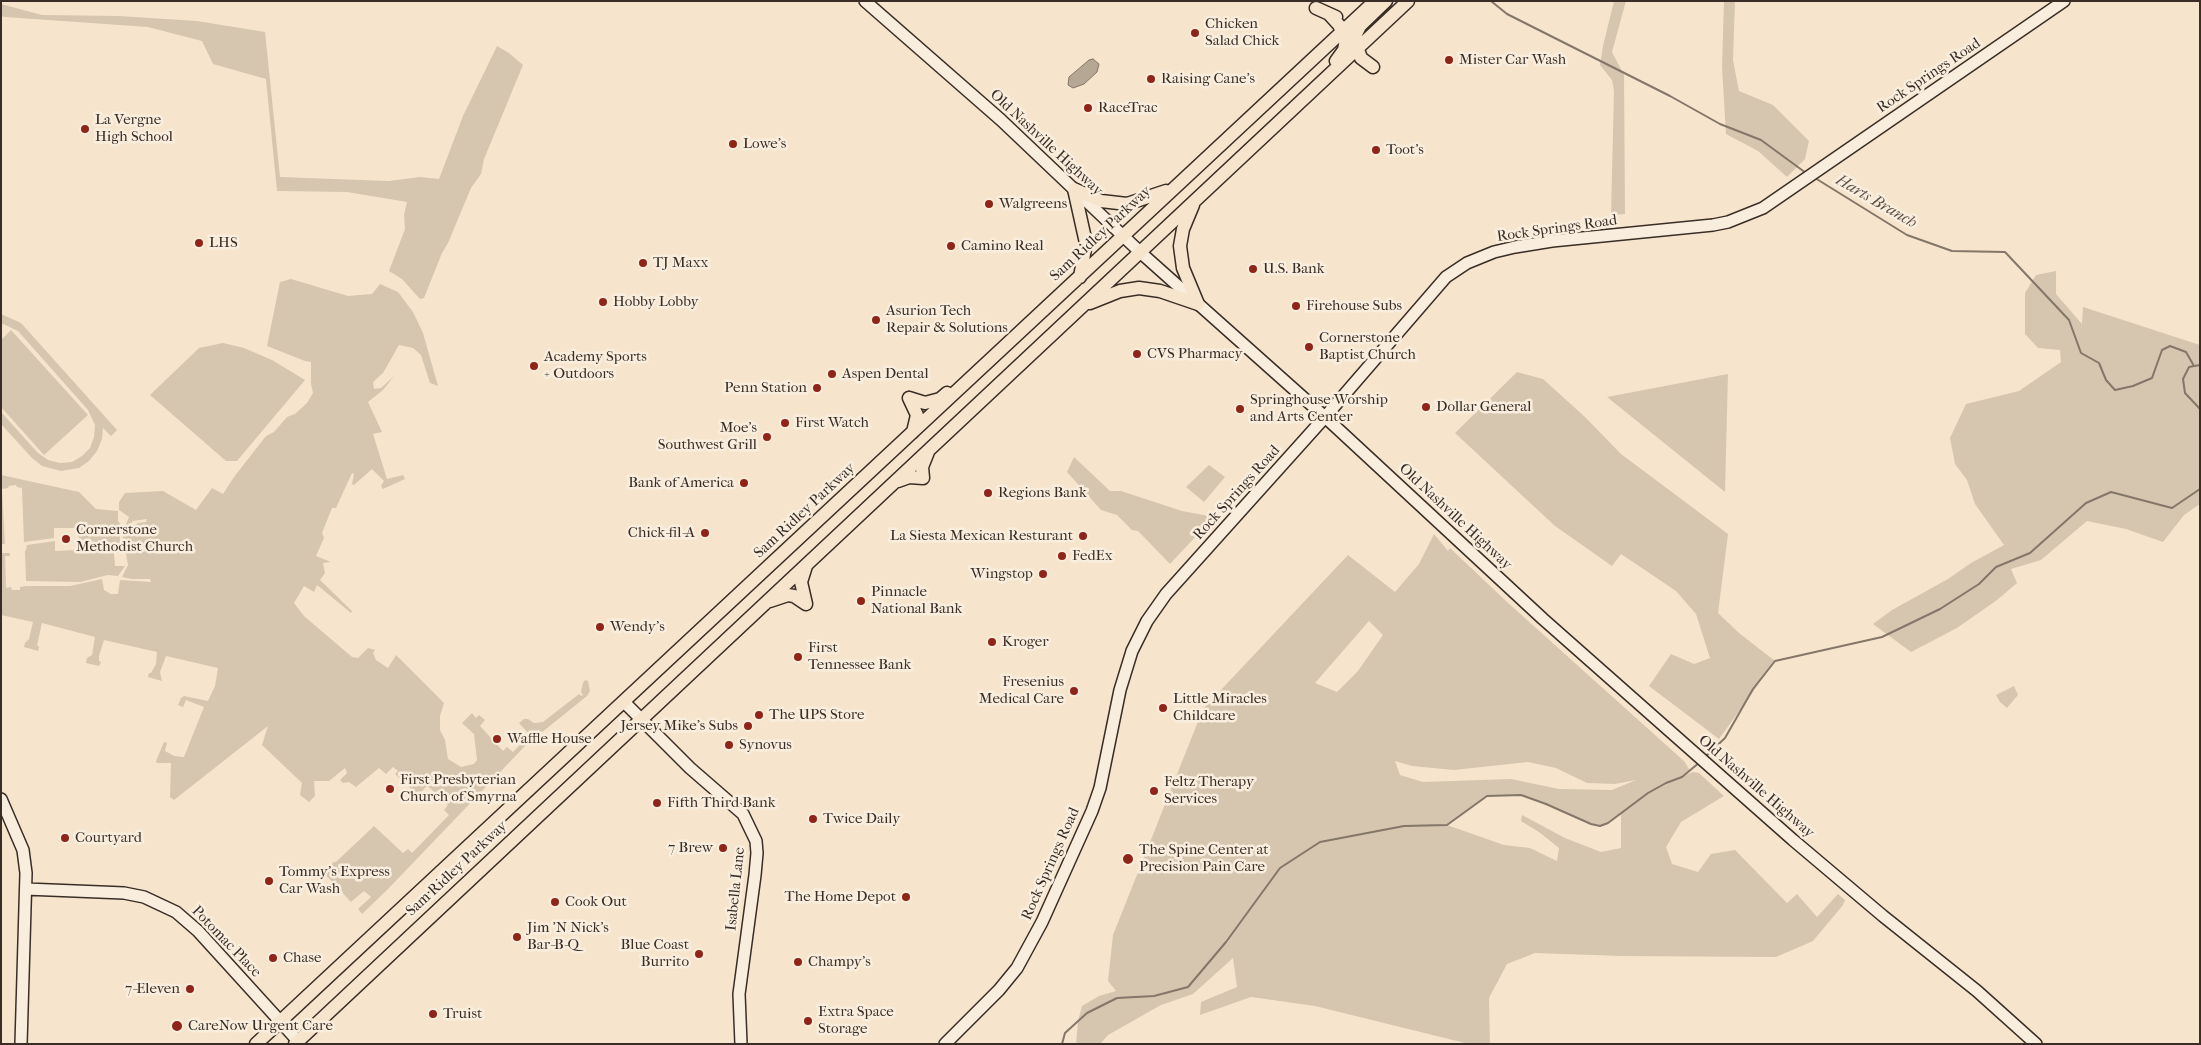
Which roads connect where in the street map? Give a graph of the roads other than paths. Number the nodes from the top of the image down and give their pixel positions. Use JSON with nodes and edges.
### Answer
{"nodes":[{"id":1,"x":865,"y":1,"type":"edge"},
{"id":2,"x":1367,"y":1,"type":"edge"},
{"id":3,"x":1375,"y":1,"type":"edge"},
{"id":4,"x":1386,"y":1,"type":"edge"},
{"id":5,"x":1408,"y":1,"type":"edge"},
{"id":6,"x":2064,"y":1,"type":"edge"},
{"id":7,"x":1329,"y":14,"type":"junction"},
{"id":8,"x":1343,"y":31,"type":"junction"},
{"id":9,"x":1370,"y":36,"type":"junction"},
{"id":10,"x":1324,"y":48,"type":"junction"},
{"id":11,"x":1357,"y":48,"type":"junction"},
{"id":12,"x":1276,"y":125,"type":"junction"},
{"id":13,"x":1074,"y":189,"type":"junction"},
{"id":14,"x":1172,"y":189,"type":"junction"},
{"id":15,"x":1195,"y":200,"type":"junction"},
{"id":16,"x":1124,"y":236,"type":"junction"},
{"id":17,"x":1140,"y":252,"type":"junction"},
{"id":18,"x":1080,"y":277,"type":"junction"},
{"id":19,"x":1198,"y":304,"type":"junction"},
{"id":20,"x":1082,"y":307,"type":"junction"},
{"id":21,"x":970,"y":378,"type":"junction"},
{"id":22,"x":1325,"y":417,"type":"junction"},
{"id":23,"x":913,"y":432,"type":"junction"},
{"id":24,"x":807,"y":564,"type":"junction"},
{"id":25,"x":766,"y":603,"type":"junction"},
{"id":26,"x":624,"y":702,"type":"junction"},
{"id":27,"x":641,"y":719,"type":"junction"},
{"id":28,"x":1,"y":799,"type":"edge"},
{"id":29,"x":26,"y":889,"type":"junction"},
{"id":30,"x":280,"y":1021,"type":"junction"},
{"id":31,"x":297,"y":1043,"type":"edge"},
{"id":32,"x":21,"y":1044,"type":"edge"},
{"id":33,"x":256,"y":1044,"type":"edge"},
{"id":34,"x":741,"y":1044,"type":"edge"},
{"id":35,"x":945,"y":1044,"type":"edge"},
{"id":36,"x":2036,"y":1044,"type":"edge"}],
"edges":[{"from":1,"to":13,"type":"street","name":"Old Nashville Highway"},
{"from":2,"to":7,"type":"main road"},
{"from":3,"to":8,"type":"main road","name":"Sam Ridley Parkway"},
{"from":4,"to":11,"type":"main road"},
{"from":5,"to":9,"type":"main road"},
{"from":6,"to":22,"type":"street","name":"Rock Springs Road"},
{"from":7,"to":8,"type":"main road"},
{"from":7,"to":10,"type":"main road"},
{"from":8,"to":10,"type":"main road","name":"Sam Ridley Parkway"},
{"from":8,"to":12,"type":"main road"},
{"from":9,"to":11,"type":"main road"},
{"from":9,"to":11,"type":"main road"},
{"from":10,"to":14,"type":"main road","name":"Sam Ridley Parkway"},
{"from":11,"to":12,"type":"main road"},
{"from":12,"to":15,"type":"main road"},
{"from":13,"to":14,"type":"main road"},
{"from":13,"to":16,"type":"street","name":"Old Nashville Highway"},
{"from":13,"to":18,"type":"main road"},
{"from":14,"to":16,"type":"main road","name":"Sam Ridley Parkway"},
{"from":15,"to":17,"type":"main road"},
{"from":15,"to":19,"type":"main road"},
{"from":16,"to":17,"type":"street","name":"Old Nashville Highway"},
{"from":16,"to":18,"type":"main road","name":"Sam Ridley Parkway"},
{"from":17,"to":19,"type":"street","name":"Old Nashville Highway"},
{"from":17,"to":20,"type":"main road"},
{"from":18,"to":21,"type":"main road","name":"Sam Ridley Parkway"},
{"from":19,"to":20,"type":"main road"},
{"from":19,"to":22,"type":"street","name":"Old Nashville Highway"},
{"from":20,"to":24,"type":"main road","name":"Sam Ridley Parkway"},
{"from":21,"to":23,"type":"main road","name":"Sam Ridley Parkway"},
{"from":21,"to":23,"type":"main road"},
{"from":22,"to":35,"type":"street","name":"Rock Springs Road"},
{"from":22,"to":36,"type":"street","name":"Old Nashville Highway"},
{"from":23,"to":26,"type":"main road","name":"Sam Ridley Parkway"},
{"from":24,"to":25,"type":"main road","name":"Sam Ridley Parkway"},
{"from":24,"to":25,"type":"main road"},
{"from":25,"to":27,"type":"main road","name":"Sam Ridley Parkway"},
{"from":26,"to":27,"type":"street","name":"Isabella Lane"},
{"from":26,"to":30,"type":"main road","name":"Sam Ridley Parkway"},
{"from":27,"to":31,"type":"main road","name":"Sam Ridley Parkway"},
{"from":27,"to":34,"type":"street","name":"Isabella Lane"},
{"from":28,"to":29,"type":"street"},
{"from":29,"to":30,"type":"street","name":"Potomac Place"},
{"from":29,"to":32,"type":"street"},
{"from":30,"to":31,"type":"street","name":"Potomac Place"},
{"from":30,"to":33,"type":"main road","name":"Sam Ridley Parkway"}]}
